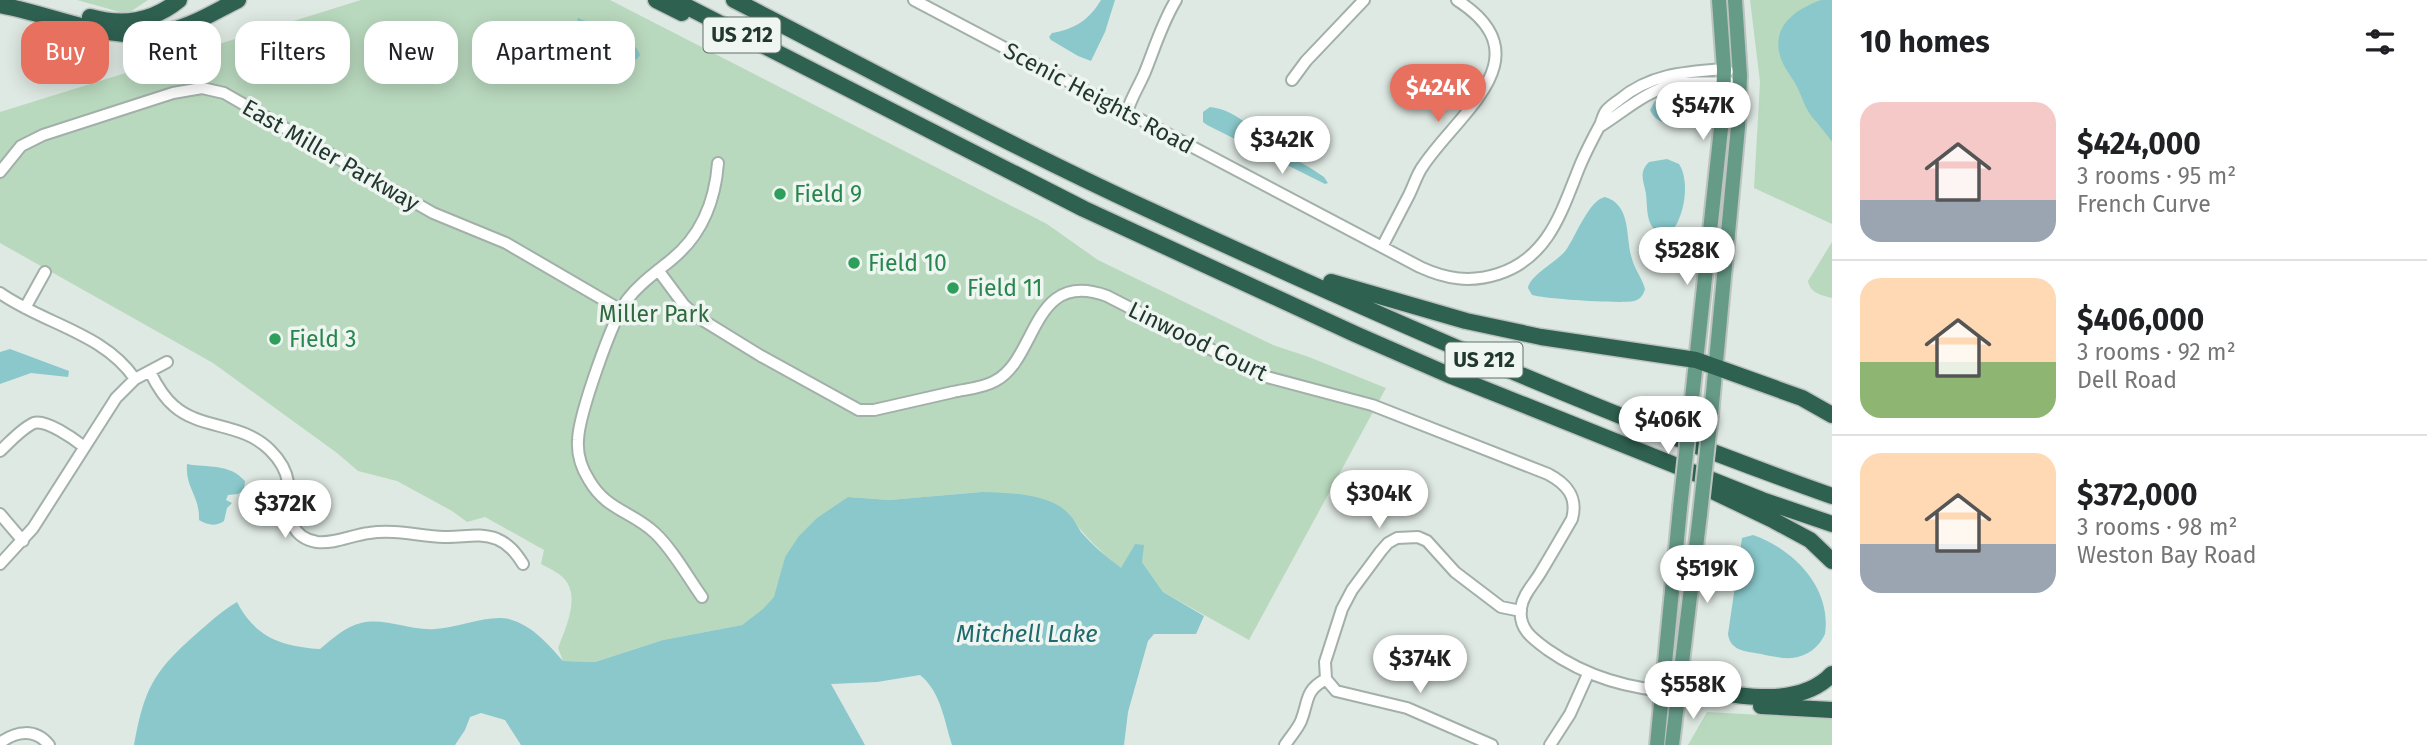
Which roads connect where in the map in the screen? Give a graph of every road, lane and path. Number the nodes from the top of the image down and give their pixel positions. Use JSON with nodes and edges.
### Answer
{"nodes":[{"id":1,"x":30,"y":0,"type":"edge"},
{"id":2,"x":179,"y":0,"type":"edge"},
{"id":3,"x":239,"y":0,"type":"edge"},
{"id":4,"x":656,"y":0,"type":"edge"},
{"id":5,"x":674,"y":0,"type":"edge"},
{"id":6,"x":734,"y":0,"type":"edge"},
{"id":7,"x":745,"y":0,"type":"edge"},
{"id":8,"x":914,"y":0,"type":"edge"},
{"id":9,"x":1176,"y":0,"type":"edge"},
{"id":10,"x":1364,"y":0,"type":"edge"},
{"id":11,"x":1457,"y":0,"type":"edge"},
{"id":12,"x":1719,"y":0,"type":"edge"},
{"id":13,"x":1735,"y":0,"type":"edge"},
{"id":14,"x":0,"y":2,"type":"edge"},
{"id":15,"x":821,"y":45,"type":"junction"},
{"id":16,"x":811,"y":70,"type":"junction"},
{"id":17,"x":1724,"y":76,"type":"junction"},
{"id":18,"x":1740,"y":76,"type":"junction"},
{"id":19,"x":1292,"y":80,"type":"dead end"},
{"id":20,"x":1127,"y":112,"type":"junction"},
{"id":21,"x":718,"y":163,"type":"dead end"},
{"id":22,"x":0,"y":172,"type":"edge"},
{"id":23,"x":1144,"y":207,"type":"junction"},
{"id":24,"x":1382,"y":247,"type":"junction"},
{"id":25,"x":658,"y":270,"type":"junction"},
{"id":26,"x":45,"y":272,"type":"dead end"},
{"id":27,"x":0,"y":293,"type":"edge"},
{"id":28,"x":25,"y":308,"type":"junction"},
{"id":29,"x":621,"y":310,"type":"junction"},
{"id":30,"x":1696,"y":360,"type":"junction"},
{"id":31,"x":167,"y":362,"type":"dead end"},
{"id":32,"x":1714,"y":368,"type":"junction"},
{"id":33,"x":149,"y":372,"type":"junction"},
{"id":34,"x":1449,"y":374,"type":"junction"},
{"id":35,"x":135,"y":379,"type":"junction"},
{"id":36,"x":1832,"y":415,"type":"edge"},
{"id":37,"x":83,"y":446,"type":"junction"},
{"id":38,"x":0,"y":451,"type":"edge"},
{"id":39,"x":1832,"y":496,"type":"edge"},
{"id":40,"x":0,"y":514,"type":"edge"},
{"id":41,"x":1832,"y":524,"type":"edge"},
{"id":42,"x":23,"y":541,"type":"junction"},
{"id":43,"x":1832,"y":561,"type":"edge"},
{"id":44,"x":0,"y":564,"type":"edge"},
{"id":45,"x":523,"y":564,"type":"dead end"},
{"id":46,"x":702,"y":597,"type":"dead end"},
{"id":47,"x":1521,"y":611,"type":"junction"},
{"id":48,"x":1588,"y":674,"type":"junction"},
{"id":49,"x":1832,"y":674,"type":"edge"},
{"id":50,"x":1326,"y":679,"type":"junction"},
{"id":51,"x":1661,"y":691,"type":"junction"},
{"id":52,"x":1680,"y":692,"type":"junction"},
{"id":53,"x":1832,"y":710,"type":"edge"},
{"id":54,"x":0,"y":743,"type":"edge"},
{"id":55,"x":49,"y":745,"type":"edge"},
{"id":56,"x":1284,"y":745,"type":"edge"},
{"id":57,"x":1492,"y":745,"type":"edge"},
{"id":58,"x":1550,"y":745,"type":"edge"},
{"id":59,"x":1657,"y":745,"type":"edge"},
{"id":60,"x":1672,"y":745,"type":"edge"}],
"edges":[{"from":1,"to":2,"type":"highway"},
{"from":3,"to":14,"type":"highway"},
{"from":4,"to":16,"type":"highway"},
{"from":5,"to":16,"type":"highway","number":"US 212"},
{"from":6,"to":15,"type":"highway","number":"US 212"},
{"from":7,"to":15,"type":"highway"},
{"from":8,"to":20,"type":"street","name":"Scenic Heights Road"},
{"from":9,"to":20,"type":"street"},
{"from":10,"to":19,"type":"street"},
{"from":11,"to":24,"type":"street"},
{"from":12,"to":17,"type":"main road"},
{"from":13,"to":18,"type":"main road"},
{"from":15,"to":23,"type":"highway","number":"US 212"},
{"from":16,"to":34,"type":"highway","number":"US 212"},
{"from":17,"to":18,"type":"street","name":"Scenic Heights Road"},
{"from":17,"to":24,"type":"street","name":"Scenic Heights Road"},
{"from":17,"to":30,"type":"main road"},
{"from":18,"to":32,"type":"main road"},
{"from":20,"to":24,"type":"street","name":"Scenic Heights Road"},
{"from":21,"to":25,"type":"street"},
{"from":22,"to":29,"type":"street","name":"East Miller Parkway"},
{"from":23,"to":30,"type":"highway"},
{"from":23,"to":39,"type":"highway","number":"US 212"},
{"from":25,"to":29,"type":"street"},
{"from":25,"to":47,"type":"street","name":"Linwood Court"},
{"from":26,"to":28,"type":"street"},
{"from":27,"to":28,"type":"street"},
{"from":28,"to":35,"type":"street"},
{"from":29,"to":46,"type":"street"},
{"from":30,"to":32,"type":"highway"},
{"from":30,"to":51,"type":"main road","bridge":true},
{"from":31,"to":33,"type":"street"},
{"from":32,"to":36,"type":"highway"},
{"from":32,"to":52,"type":"main road","bridge":true},
{"from":33,"to":35,"type":"street"},
{"from":33,"to":45,"type":"street"},
{"from":34,"to":41,"type":"highway","number":"US 212"},
{"from":34,"to":43,"type":"highway"},
{"from":35,"to":37,"type":"street"},
{"from":37,"to":38,"type":"street"},
{"from":37,"to":42,"type":"street"},
{"from":40,"to":42,"type":"street"},
{"from":42,"to":44,"type":"street"},
{"from":47,"to":48,"type":"street"},
{"from":47,"to":50,"type":"street"},
{"from":48,"to":51,"type":"street"},
{"from":48,"to":58,"type":"street"},
{"from":49,"to":52,"type":"highway"},
{"from":50,"to":56,"type":"street"},
{"from":50,"to":57,"type":"street"},
{"from":51,"to":52,"type":"street"},
{"from":51,"to":59,"type":"main road"},
{"from":52,"to":53,"type":"highway"},
{"from":52,"to":60,"type":"main road"},
{"from":54,"to":55,"type":"street"}]}
